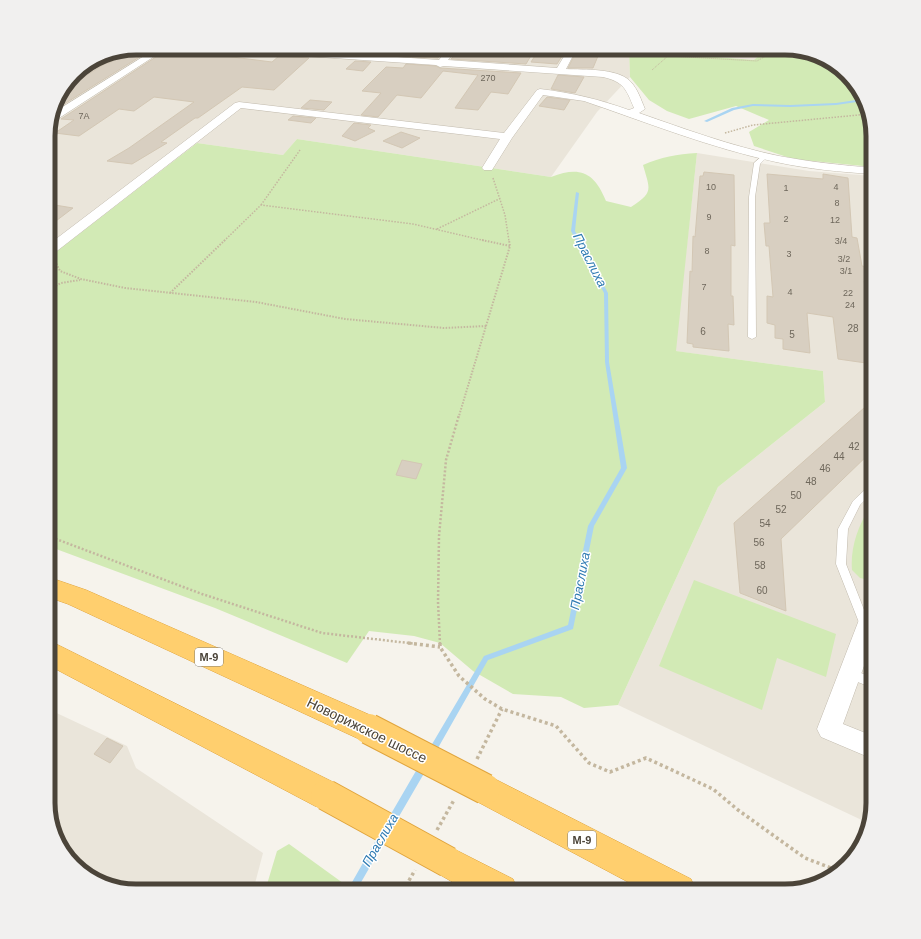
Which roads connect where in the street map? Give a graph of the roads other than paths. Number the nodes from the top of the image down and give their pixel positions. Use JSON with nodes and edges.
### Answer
{"nodes":[{"id":1,"x":152,"y":55,"type":"edge"},
{"id":2,"x":327,"y":55,"type":"edge"},
{"id":3,"x":447,"y":55,"type":"edge"},
{"id":4,"x":569,"y":55,"type":"edge"},
{"id":5,"x":440,"y":64,"type":"junction"},
{"id":6,"x":560,"y":71,"type":"junction"},
{"id":7,"x":58,"y":114,"type":"edge"},
{"id":8,"x":631,"y":114,"type":"junction"},
{"id":9,"x":507,"y":137,"type":"junction"},
{"id":10,"x":765,"y":156,"type":"junction"},
{"id":11,"x":488,"y":168,"type":"road end"},
{"id":12,"x":866,"y":171,"type":"edge"},
{"id":13,"x":55,"y":249,"type":"edge"},
{"id":14,"x":752,"y":337,"type":"dead end"},
{"id":15,"x":866,"y":494,"type":"edge"},
{"id":16,"x":55,"y":590,"type":"edge"},
{"id":17,"x":866,"y":614,"type":"edge"},
{"id":18,"x":866,"y":635,"type":"edge"},
{"id":19,"x":55,"y":656,"type":"edge"},
{"id":20,"x":849,"y":673,"type":"junction"},
{"id":21,"x":866,"y":680,"type":"edge"},
{"id":22,"x":866,"y":745,"type":"edge"},
{"id":23,"x":488,"y":884,"type":"edge"},
{"id":24,"x":666,"y":884,"type":"edge"}],
"edges":[{"from":1,"to":7,"type":"street"},
{"from":2,"to":5,"type":"street"},
{"from":3,"to":5,"type":"street"},
{"from":4,"to":6,"type":"street"},
{"from":5,"to":6,"type":"street"},
{"from":6,"to":8,"type":"street"},
{"from":8,"to":9,"type":"street"},
{"from":8,"to":10,"type":"street"},
{"from":9,"to":11,"type":"street"},
{"from":9,"to":13,"type":"street"},
{"from":10,"to":12,"type":"street"},
{"from":10,"to":14,"type":"lane"},
{"from":15,"to":17,"type":"lane"},
{"from":16,"to":24,"type":"highway","name":"Новорижское шоссе","number":"М-9","bridge":true},
{"from":18,"to":20,"type":"street"},
{"from":19,"to":23,"type":"highway","bridge":true},
{"from":20,"to":21,"type":"lane"},
{"from":20,"to":22,"type":"street"}]}
